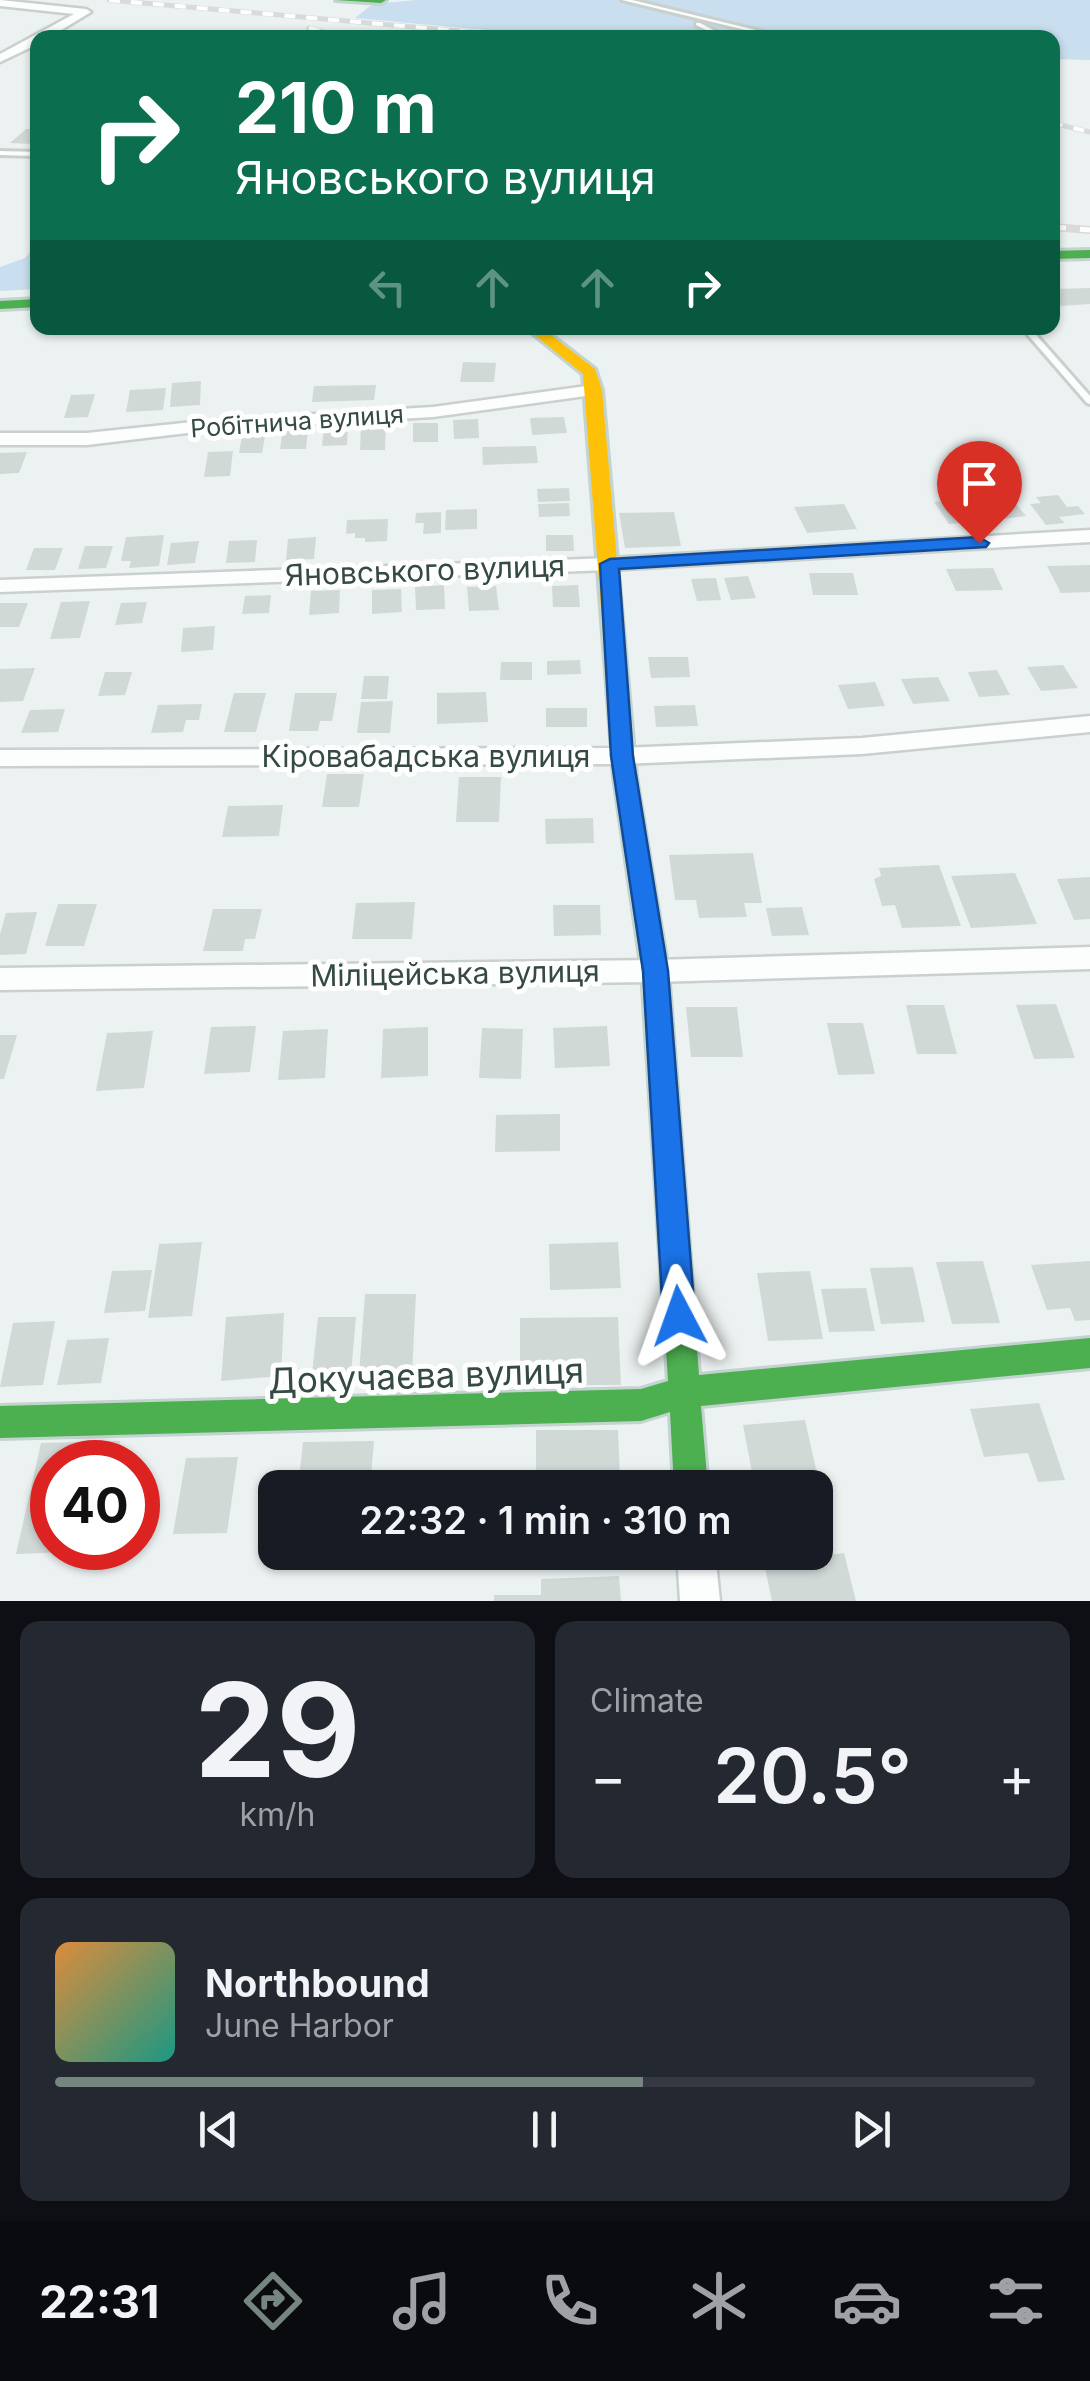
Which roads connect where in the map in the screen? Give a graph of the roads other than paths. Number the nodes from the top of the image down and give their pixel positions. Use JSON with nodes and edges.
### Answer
{"nodes":[{"id":1,"x":341,"y":0,"type":"edge"},
{"id":2,"x":381,"y":0,"type":"edge"},
{"id":3,"x":626,"y":0,"type":"edge"},
{"id":4,"x":0,"y":4,"type":"edge"},
{"id":5,"x":682,"y":16,"type":"junction"},
{"id":6,"x":53,"y":30,"type":"edge"},
{"id":7,"x":711,"y":30,"type":"edge"},
{"id":8,"x":749,"y":30,"type":"edge"},
{"id":9,"x":30,"y":42,"type":"edge"},
{"id":10,"x":0,"y":46,"type":"edge"},
{"id":11,"x":20,"y":48,"type":"junction"},
{"id":12,"x":30,"y":49,"type":"edge"},
{"id":13,"x":0,"y":59,"type":"edge"},
{"id":14,"x":0,"y":154,"type":"edge"},
{"id":15,"x":30,"y":154,"type":"edge"},
{"id":16,"x":1090,"y":254,"type":"edge"},
{"id":17,"x":1060,"y":256,"type":"edge"},
{"id":18,"x":30,"y":303,"type":"edge"},
{"id":19,"x":0,"y":305,"type":"edge"},
{"id":20,"x":542,"y":335,"type":"edge"},
{"id":21,"x":1032,"y":335,"type":"edge"},
{"id":22,"x":594,"y":390,"type":"junction"},
{"id":23,"x":1090,"y":401,"type":"edge"},
{"id":24,"x":0,"y":439,"type":"edge"},
{"id":25,"x":1090,"y":536,"type":"edge"},
{"id":26,"x":610,"y":564,"type":"junction"},
{"id":27,"x":0,"y":586,"type":"edge"},
{"id":28,"x":1090,"y":724,"type":"edge"},
{"id":29,"x":622,"y":756,"type":"junction"},
{"id":30,"x":0,"y":758,"type":"edge"},
{"id":31,"x":1090,"y":958,"type":"edge"},
{"id":32,"x":656,"y":971,"type":"junction"},
{"id":33,"x":0,"y":979,"type":"edge"},
{"id":34,"x":1090,"y":1353,"type":"edge"},
{"id":35,"x":684,"y":1392,"type":"junction"},
{"id":36,"x":0,"y":1422,"type":"edge"},
{"id":37,"x":690,"y":1470,"type":"edge"},
{"id":38,"x":697,"y":1570,"type":"edge"},
{"id":39,"x":700,"y":1601,"type":"edge"}],
"edges":[{"from":1,"to":2,"type":"street"},
{"from":3,"to":5,"type":"lane"},
{"from":4,"to":6,"type":"street"},
{"from":5,"to":7,"type":"lane"},
{"from":5,"to":8,"type":"lane"},
{"from":9,"to":11,"type":"street"},
{"from":10,"to":11,"type":"street"},
{"from":11,"to":12,"type":"street"},
{"from":11,"to":13,"type":"street"},
{"from":14,"to":15,"type":"lane"},
{"from":16,"to":17,"type":"street"},
{"from":18,"to":19,"type":"street"},
{"from":20,"to":22,"type":"street"},
{"from":21,"to":23,"type":"lane"},
{"from":22,"to":24,"type":"street","name":"Робітнича вулиця"},
{"from":22,"to":26,"type":"street"},
{"from":25,"to":26,"type":"street","name":"Яновського вулиця"},
{"from":26,"to":27,"type":"street","name":"Яновського вулиця"},
{"from":26,"to":29,"type":"street"},
{"from":28,"to":29,"type":"street","name":"Кіровабадська вулиця"},
{"from":29,"to":30,"type":"street","name":"Кіровабадська вулиця"},
{"from":29,"to":32,"type":"street"},
{"from":31,"to":32,"type":"street","name":"Міліцейська вулиця"},
{"from":32,"to":33,"type":"street","name":"Міліцейська вулиця"},
{"from":32,"to":35,"type":"street"},
{"from":34,"to":35,"type":"street","name":"Докучаєва вулиця"},
{"from":35,"to":36,"type":"street","name":"Докучаєва вулиця"},
{"from":35,"to":37,"type":"street"},
{"from":38,"to":39,"type":"street"}]}
